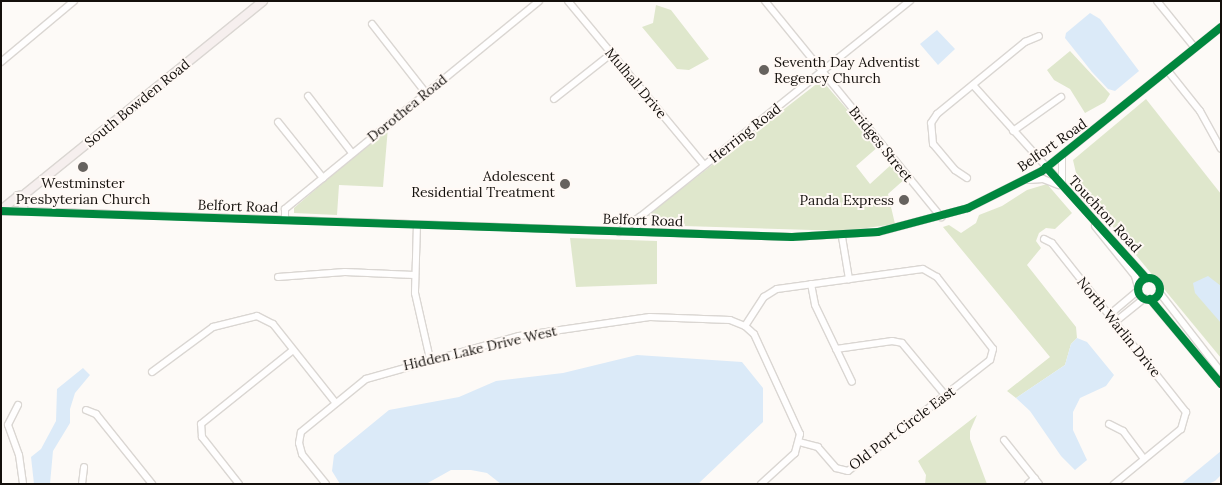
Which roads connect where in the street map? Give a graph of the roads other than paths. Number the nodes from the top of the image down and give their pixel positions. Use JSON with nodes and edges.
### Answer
{"nodes":[{"id":1,"x":74,"y":1,"type":"edge"},
{"id":2,"x":264,"y":1,"type":"edge"},
{"id":3,"x":539,"y":1,"type":"edge"},
{"id":4,"x":568,"y":1,"type":"edge"},
{"id":5,"x":764,"y":1,"type":"edge"},
{"id":6,"x":910,"y":1,"type":"edge"},
{"id":7,"x":1157,"y":1,"type":"edge"},
{"id":8,"x":372,"y":24,"type":"dead end"},
{"id":9,"x":1221,"y":27,"type":"edge"},
{"id":10,"x":1039,"y":36,"type":"dead end"},
{"id":11,"x":1195,"y":48,"type":"junction"},
{"id":12,"x":612,"y":53,"type":"junction"},
{"id":13,"x":1,"y":62,"type":"edge"},
{"id":14,"x":1168,"y":70,"type":"junction"},
{"id":15,"x":822,"y":71,"type":"junction"},
{"id":16,"x":973,"y":85,"type":"junction"},
{"id":17,"x":426,"y":93,"type":"junction"},
{"id":18,"x":308,"y":96,"type":"dead end"},
{"id":19,"x":1061,"y":97,"type":"dead end"},
{"id":20,"x":554,"y":99,"type":"dead end"},
{"id":21,"x":278,"y":122,"type":"dead end"},
{"id":22,"x":1013,"y":131,"type":"junction"},
{"id":23,"x":1221,"y":149,"type":"edge"},
{"id":24,"x":352,"y":153,"type":"junction"},
{"id":25,"x":1062,"y":156,"type":"junction"},
{"id":26,"x":704,"y":164,"type":"junction"},
{"id":27,"x":1046,"y":167,"type":"junction"},
{"id":28,"x":323,"y":178,"type":"junction"},
{"id":29,"x":967,"y":178,"type":"dead end"},
{"id":30,"x":1025,"y":180,"type":"junction"},
{"id":31,"x":1062,"y":186,"type":"junction"},
{"id":32,"x":24,"y":196,"type":"junction"},
{"id":33,"x":1,"y":210,"type":"edge"},
{"id":34,"x":22,"y":211,"type":"junction"},
{"id":35,"x":640,"y":216,"type":"junction"},
{"id":36,"x":941,"y":218,"type":"junction"},
{"id":37,"x":284,"y":220,"type":"junction"},
{"id":38,"x":1094,"y":222,"type":"junction"},
{"id":39,"x":417,"y":224,"type":"junction"},
{"id":40,"x":618,"y":232,"type":"junction"},
{"id":41,"x":635,"y":232,"type":"junction"},
{"id":42,"x":842,"y":236,"type":"junction"},
{"id":43,"x":1044,"y":239,"type":"dead end"},
{"id":44,"x":414,"y":274,"type":"junction"},
{"id":45,"x":278,"y":277,"type":"dead end"},
{"id":46,"x":1146,"y":278,"type":"junction"},
{"id":47,"x":848,"y":279,"type":"junction"},
{"id":48,"x":811,"y":284,"type":"junction"},
{"id":49,"x":1138,"y":289,"type":"junction"},
{"id":50,"x":1159,"y":292,"type":"junction"},
{"id":51,"x":1147,"y":299,"type":"junction"},
{"id":52,"x":1125,"y":303,"type":"junction"},
{"id":53,"x":1130,"y":310,"type":"junction"},
{"id":54,"x":1109,"y":315,"type":"junction"},
{"id":55,"x":1115,"y":322,"type":"junction"},
{"id":56,"x":745,"y":326,"type":"junction"},
{"id":57,"x":836,"y":349,"type":"junction"},
{"id":58,"x":293,"y":350,"type":"junction"},
{"id":59,"x":430,"y":360,"type":"junction"},
{"id":60,"x":152,"y":372,"type":"dead end"},
{"id":61,"x":1221,"y":372,"type":"edge"},
{"id":62,"x":852,"y":382,"type":"dead end"},
{"id":63,"x":1221,"y":384,"type":"edge"},
{"id":64,"x":946,"y":396,"type":"junction"},
{"id":65,"x":335,"y":402,"type":"junction"},
{"id":66,"x":18,"y":405,"type":"dead end"},
{"id":67,"x":86,"y":410,"type":"dead end"},
{"id":68,"x":1109,"y":424,"type":"dead end"},
{"id":69,"x":1004,"y":440,"type":"dead end"},
{"id":70,"x":799,"y":442,"type":"junction"},
{"id":71,"x":1144,"y":459,"type":"junction"},
{"id":72,"x":84,"y":467,"type":"dead end"},
{"id":73,"x":1037,"y":481,"type":"edge"},
{"id":74,"x":23,"y":484,"type":"edge"},
{"id":75,"x":82,"y":484,"type":"edge"},
{"id":76,"x":152,"y":484,"type":"edge"},
{"id":77,"x":239,"y":484,"type":"edge"},
{"id":78,"x":326,"y":484,"type":"edge"},
{"id":79,"x":762,"y":484,"type":"edge"},
{"id":80,"x":1028,"y":484,"type":"edge"},
{"id":81,"x":1114,"y":484,"type":"edge"}],
"edges":[{"from":1,"to":13,"type":"street"},
{"from":2,"to":32,"type":"main road","name":"South Bowden Road"},
{"from":3,"to":17,"type":"street","name":"Dorothea Road"},
{"from":4,"to":12,"type":"street","name":"Mulhall Drive"},
{"from":5,"to":15,"type":"street","name":"Bridges Street"},
{"from":6,"to":15,"type":"street","name":"Herring Road"},
{"from":7,"to":11,"type":"street"},
{"from":8,"to":17,"type":"street"},
{"from":9,"to":11,"type":"street","name":"Belfort Road"},
{"from":10,"to":16,"type":"street"},
{"from":11,"to":14,"type":"street","name":"Belfort Road"},
{"from":12,"to":20,"type":"street"},
{"from":12,"to":26,"type":"street","name":"Mulhall Drive"},
{"from":14,"to":23,"type":"street"},
{"from":14,"to":25,"type":"street","name":"Belfort Road"},
{"from":15,"to":26,"type":"street","name":"Herring Road"},
{"from":15,"to":36,"type":"street","name":"Bridges Street"},
{"from":16,"to":22,"type":"street","name":"Touchton Road"},
{"from":16,"to":29,"type":"street"},
{"from":17,"to":24,"type":"street","name":"Dorothea Road"},
{"from":18,"to":24,"type":"street"},
{"from":19,"to":22,"type":"street"},
{"from":21,"to":28,"type":"street"},
{"from":22,"to":27,"type":"street","name":"Touchton Road"},
{"from":24,"to":28,"type":"street","name":"Dorothea Road"},
{"from":25,"to":27,"type":"street","name":"Belfort Road"},
{"from":25,"to":31,"type":"street"},
{"from":26,"to":35,"type":"street","name":"Herring Road"},
{"from":27,"to":30,"type":"street","name":"Belfort Road"},
{"from":27,"to":31,"type":"street","name":"Touchton Road"},
{"from":28,"to":37,"type":"street","name":"Dorothea Road"},
{"from":30,"to":31,"type":"street"},
{"from":30,"to":36,"type":"street","name":"Belfort Road"},
{"from":31,"to":38,"type":"street","name":"Touchton Road"},
{"from":32,"to":33,"type":"main road","name":"South Bowden Road"},
{"from":32,"to":34,"type":"main road"},
{"from":33,"to":34,"type":"main road","name":"Belfort Road"},
{"from":34,"to":37,"type":"street","name":"Belfort Road"},
{"from":35,"to":40,"type":"street","name":"Herring Road"},
{"from":35,"to":41,"type":"street"},
{"from":36,"to":42,"type":"street","name":"Belfort Road"},
{"from":37,"to":39,"type":"street","name":"Belfort Road"},
{"from":38,"to":46,"type":"street","name":"Touchton Road"},
{"from":38,"to":49,"type":"street","name":"Touchton Road"},
{"from":39,"to":40,"type":"street","name":"Belfort Road"},
{"from":39,"to":44,"type":"street"},
{"from":40,"to":41,"type":"street","name":"Belfort Road"},
{"from":41,"to":42,"type":"street","name":"Belfort Road"},
{"from":42,"to":47,"type":"street"},
{"from":43,"to":54,"type":"street","name":"North Warlin Drive"},
{"from":44,"to":45,"type":"street"},
{"from":44,"to":59,"type":"street"},
{"from":46,"to":49,"type":"street"},
{"from":46,"to":50,"type":"street","name":"Touchton Road"},
{"from":47,"to":48,"type":"street"},
{"from":47,"to":64,"type":"street","name":"Old Port Circle East"},
{"from":48,"to":56,"type":"street"},
{"from":48,"to":57,"type":"street"},
{"from":49,"to":51,"type":"street","name":"Touchton Road"},
{"from":49,"to":52,"type":"street"},
{"from":50,"to":51,"type":"street"},
{"from":50,"to":61,"type":"street","name":"Touchton Road"},
{"from":51,"to":53,"type":"street"},
{"from":51,"to":63,"type":"street","name":"Touchton Road"},
{"from":52,"to":53,"type":"street"},
{"from":52,"to":54,"type":"street"},
{"from":53,"to":55,"type":"street"},
{"from":54,"to":55,"type":"street","name":"North Warlin Drive"},
{"from":55,"to":71,"type":"street","name":"North Warlin Drive"},
{"from":56,"to":59,"type":"street","name":"Hidden Lake Drive West"},
{"from":56,"to":70,"type":"street"},
{"from":57,"to":62,"type":"street"},
{"from":57,"to":64,"type":"street"},
{"from":58,"to":60,"type":"street"},
{"from":58,"to":65,"type":"street"},
{"from":58,"to":77,"type":"street"},
{"from":59,"to":65,"type":"street","name":"Hidden Lake Drive West"},
{"from":64,"to":70,"type":"street","name":"Old Port Circle East"},
{"from":65,"to":78,"type":"street","name":"Hidden Lake Drive West"},
{"from":66,"to":74,"type":"street"},
{"from":67,"to":76,"type":"street"},
{"from":68,"to":71,"type":"street"},
{"from":69,"to":73,"type":"street"},
{"from":70,"to":79,"type":"street"},
{"from":71,"to":81,"type":"street"},
{"from":72,"to":75,"type":"street"},
{"from":73,"to":80,"type":"street"}]}
